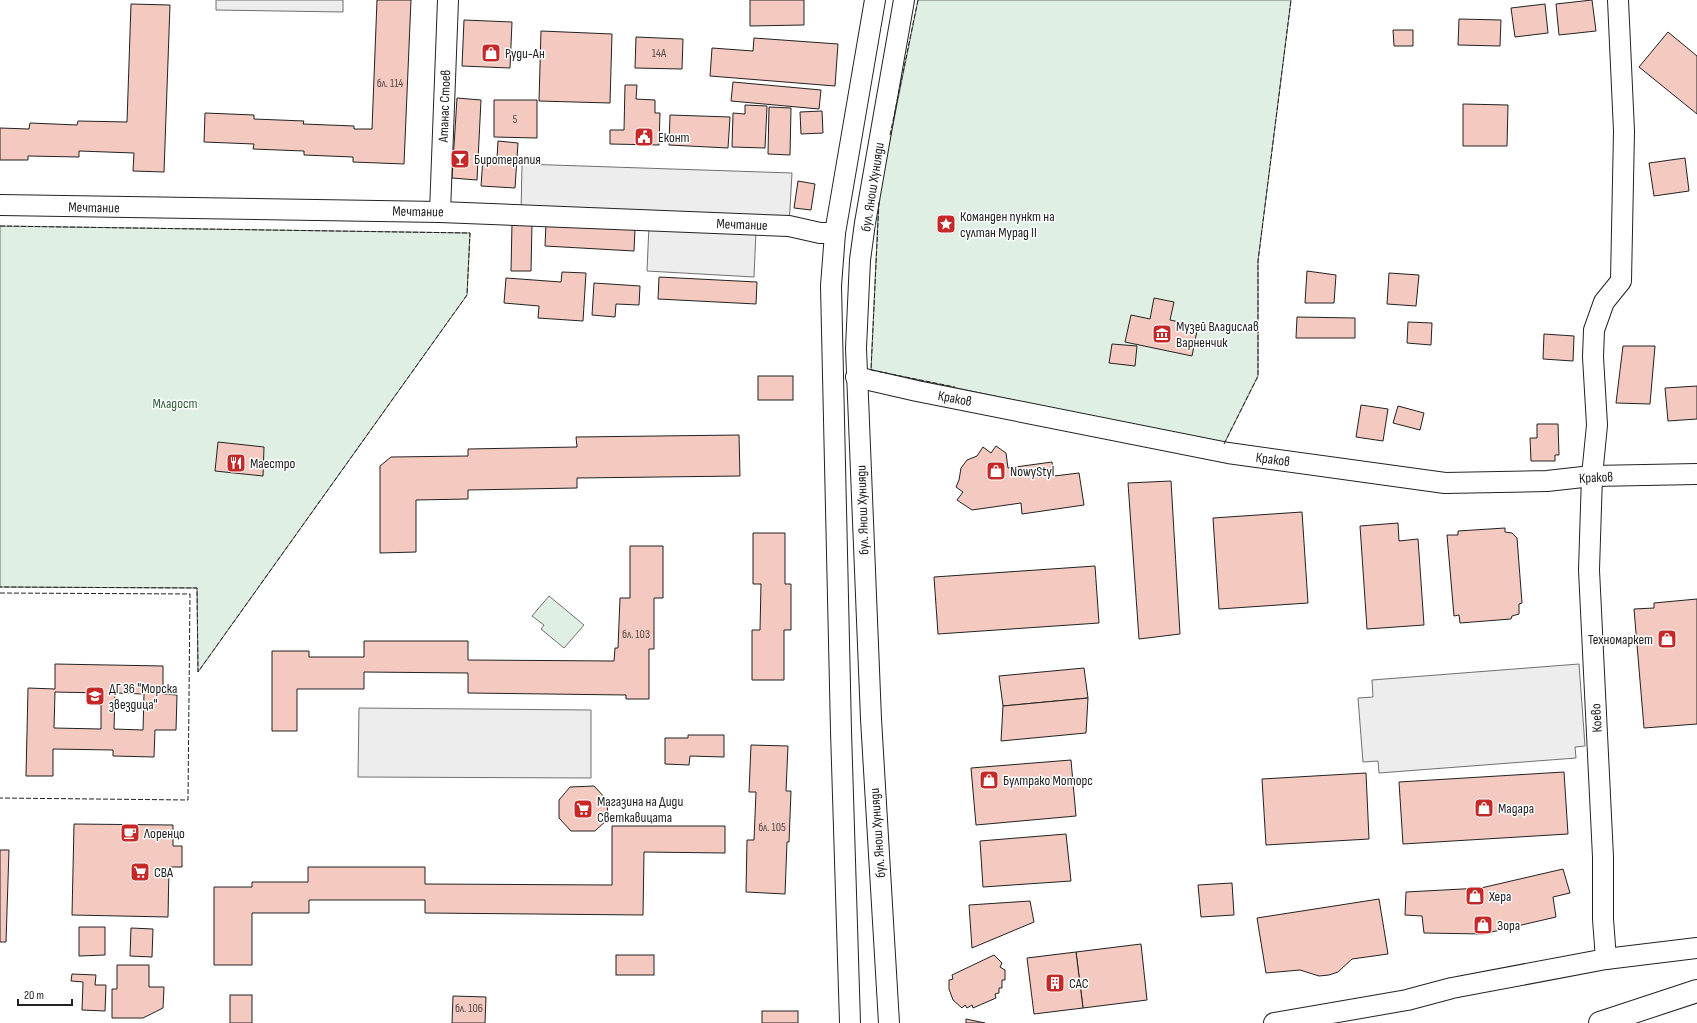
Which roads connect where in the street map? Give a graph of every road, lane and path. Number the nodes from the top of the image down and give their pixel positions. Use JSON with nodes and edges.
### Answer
{"nodes":[{"id":1,"x":448,"y":0,"type":"edge"},
{"id":2,"x":875,"y":0,"type":"edge"},
{"id":3,"x":904,"y":0,"type":"edge"},
{"id":4,"x":1618,"y":0,"type":"edge"},
{"id":5,"x":0,"y":205,"type":"edge"},
{"id":6,"x":440,"y":212,"type":"junction"},
{"id":7,"x":835,"y":234,"type":"junction"},
{"id":8,"x":856,"y":377,"type":"junction"},
{"id":9,"x":1697,"y":474,"type":"edge"},
{"id":10,"x":1592,"y":476,"type":"junction"},
{"id":11,"x":1697,"y":948,"type":"edge"},
{"id":12,"x":1606,"y":959,"type":"junction"},
{"id":13,"x":1697,"y":991,"type":"edge"},
{"id":14,"x":850,"y":1023,"type":"edge"},
{"id":15,"x":889,"y":1023,"type":"edge"},
{"id":16,"x":1274,"y":1023,"type":"edge"},
{"id":17,"x":1600,"y":1023,"type":"edge"}],
"edges":[{"from":1,"to":6,"type":"street","name":"Атанас Стоев"},
{"from":2,"to":7,"type":"street","name":"бул. Янош Хунияди"},
{"from":3,"to":8,"type":"street","name":"бул. Янош Хунияди"},
{"from":4,"to":10,"type":"street","name":"Коево"},
{"from":5,"to":6,"type":"street","name":"Мечтание"},
{"from":6,"to":7,"type":"street","name":"Мечтание"},
{"from":7,"to":14,"type":"street","name":"бул. Янош Хунияди"},
{"from":8,"to":10,"type":"street","name":"Краков"},
{"from":8,"to":15,"type":"street","name":"бул. Янош Хунияди"},
{"from":9,"to":10,"type":"street","name":"Краков"},
{"from":10,"to":12,"type":"street","name":"Коево"},
{"from":11,"to":12,"type":"street"},
{"from":12,"to":16,"type":"street"},
{"from":13,"to":17,"type":"main road"}]}
